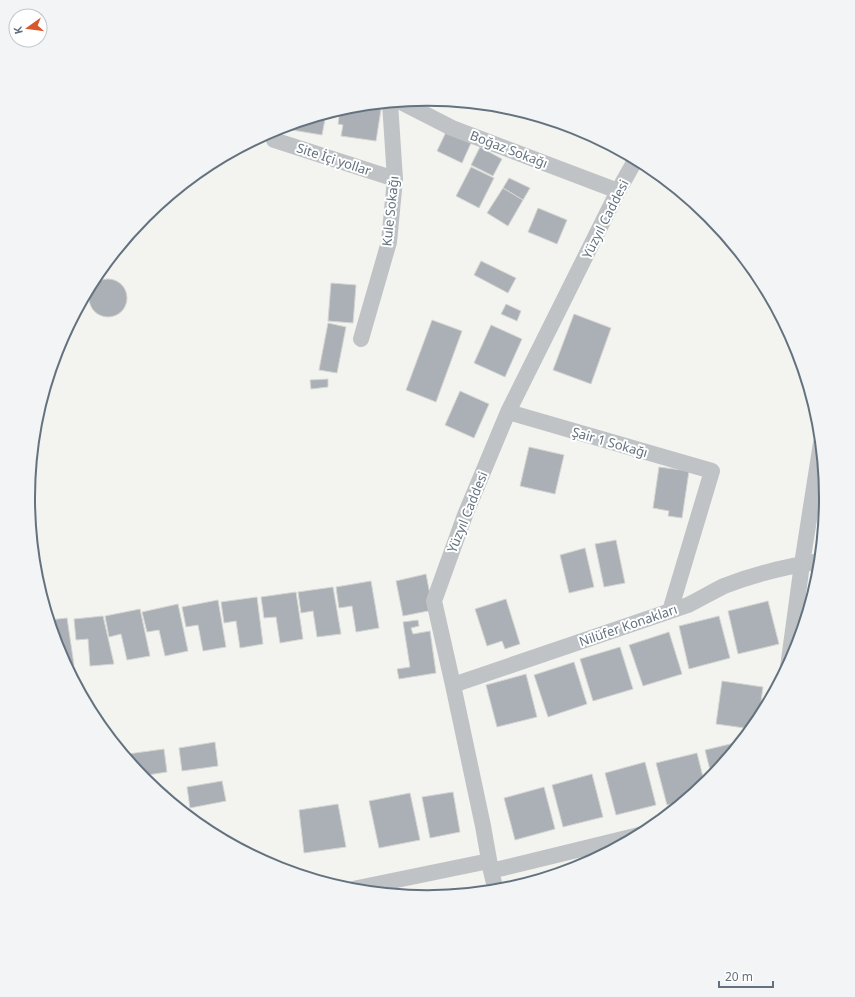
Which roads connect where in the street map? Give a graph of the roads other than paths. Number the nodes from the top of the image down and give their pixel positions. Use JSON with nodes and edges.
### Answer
{"nodes":[{"id":1,"x":410,"y":107,"type":"edge"},
{"id":2,"x":390,"y":108,"type":"edge"},
{"id":3,"x":274,"y":140,"type":"dead end"},
{"id":4,"x":633,"y":164,"type":"edge"},
{"id":5,"x":395,"y":179,"type":"junction"},
{"id":6,"x":618,"y":191,"type":"junction"},
{"id":7,"x":360,"y":339,"type":"dead end"},
{"id":8,"x":508,"y":412,"type":"junction"},
{"id":9,"x":818,"y":464,"type":"edge"},
{"id":10,"x":815,"y":562,"type":"edge"},
{"id":11,"x":802,"y":564,"type":"junction"},
{"id":12,"x":670,"y":611,"type":"junction"},
{"id":13,"x":791,"y":647,"type":"edge"},
{"id":14,"x":453,"y":684,"type":"junction"},
{"id":15,"x":625,"y":838,"type":"edge"},
{"id":16,"x":490,"y":866,"type":"junction"},
{"id":17,"x":495,"y":885,"type":"edge"},
{"id":18,"x":369,"y":887,"type":"edge"}],
"edges":[{"from":1,"to":6,"type":"street","name":"Boğaz Sokağı"},
{"from":2,"to":5,"type":"street","name":"Kule Sokağı"},
{"from":3,"to":5,"type":"street","name":"Site İçi yollar"},
{"from":4,"to":6,"type":"street","name":"Yüzyıl Caddesi"},
{"from":5,"to":7,"type":"street","name":"Kule Sokağı"},
{"from":6,"to":8,"type":"street","name":"Yüzyıl Caddesi"},
{"from":8,"to":12,"type":"street","name":"Şair 1 Sokağı"},
{"from":8,"to":14,"type":"street","name":"Yüzyıl Caddesi"},
{"from":9,"to":11,"type":"street"},
{"from":10,"to":11,"type":"street","name":"Nilüfer Konakları"},
{"from":11,"to":12,"type":"street","name":"Nilüfer Konakları"},
{"from":11,"to":13,"type":"street"},
{"from":12,"to":14,"type":"street","name":"Nilüfer Konakları"},
{"from":14,"to":16,"type":"street","name":"Yüzyıl Caddesi"},
{"from":15,"to":16,"type":"street"},
{"from":16,"to":17,"type":"street","name":"Yüzyıl Caddesi"},
{"from":16,"to":18,"type":"street"}]}
